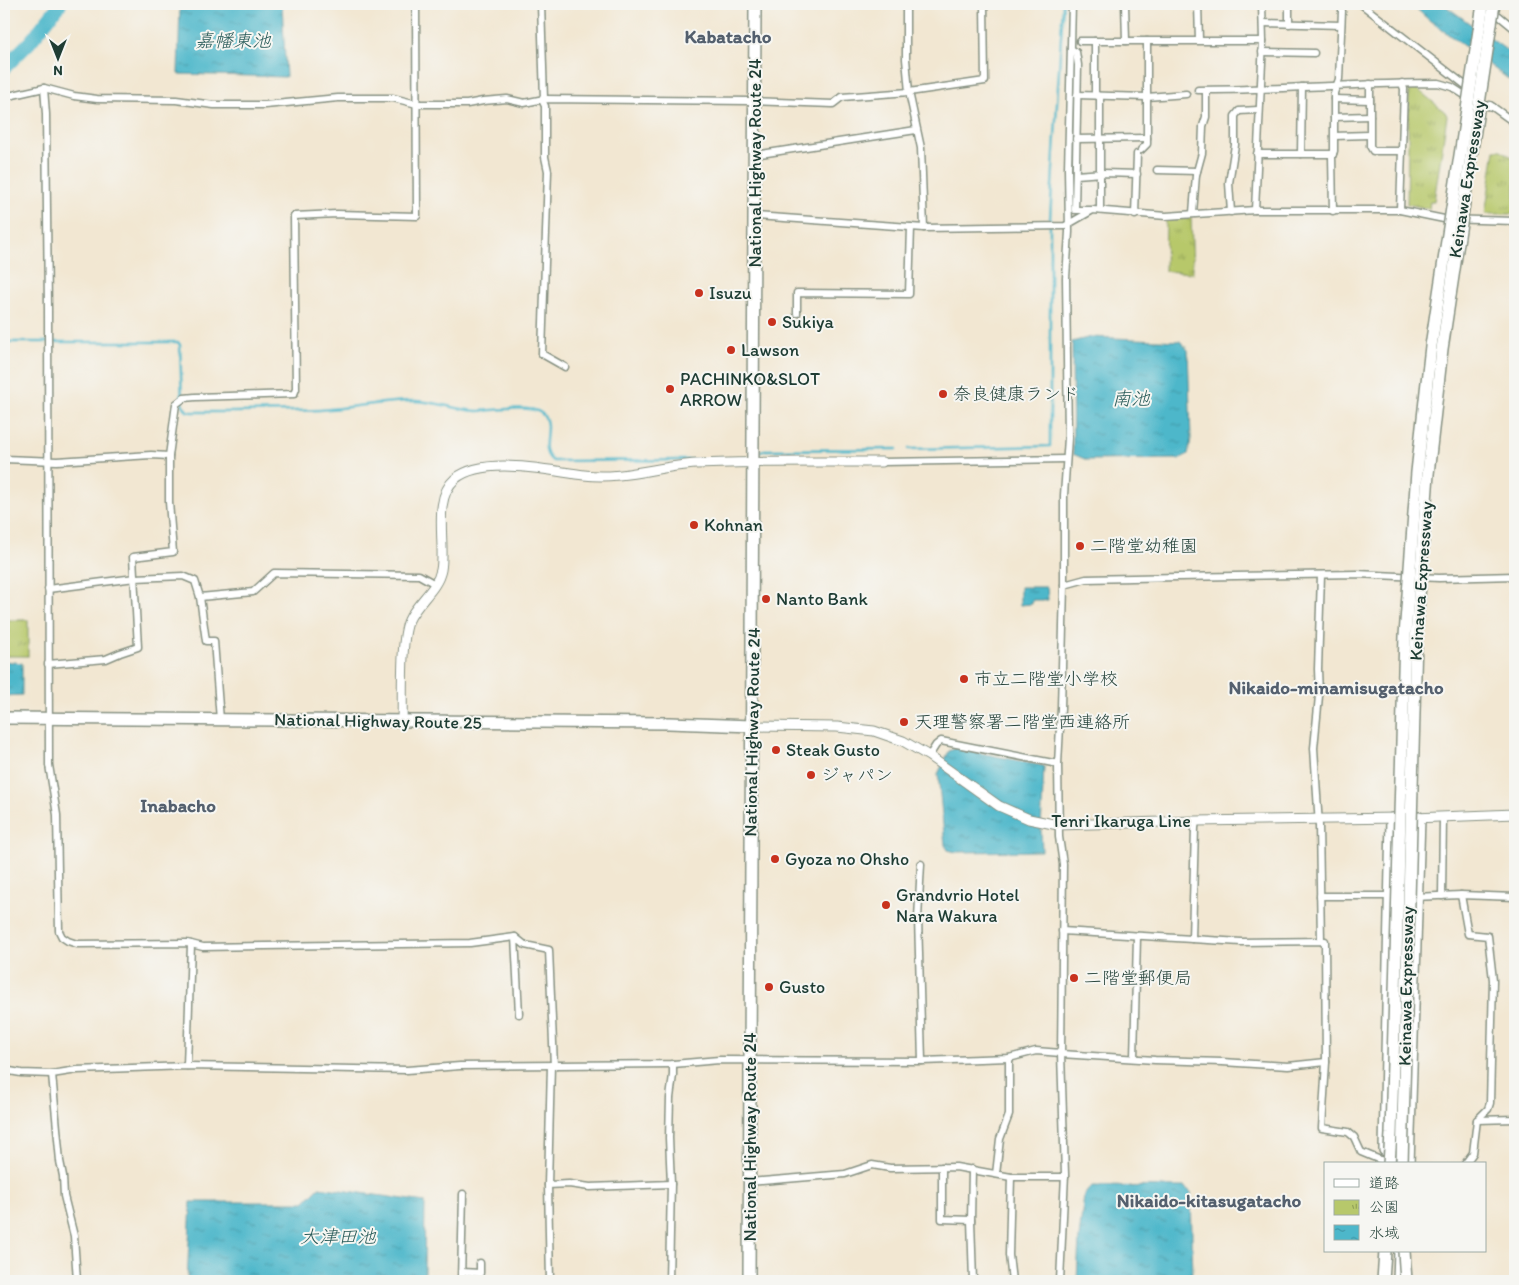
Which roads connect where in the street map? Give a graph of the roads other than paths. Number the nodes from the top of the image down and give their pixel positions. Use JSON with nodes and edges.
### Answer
{"nodes":[{"id":1,"x":416,"y":4,"type":"edge"},
{"id":2,"x":541,"y":4,"type":"edge"},
{"id":3,"x":755,"y":4,"type":"edge"},
{"id":4,"x":906,"y":4,"type":"edge"},
{"id":5,"x":984,"y":4,"type":"edge"},
{"id":6,"x":1072,"y":4,"type":"edge"},
{"id":7,"x":1125,"y":4,"type":"edge"},
{"id":8,"x":1198,"y":4,"type":"edge"},
{"id":9,"x":1262,"y":4,"type":"edge"},
{"id":10,"x":1289,"y":4,"type":"edge"},
{"id":11,"x":1361,"y":4,"type":"edge"},
{"id":12,"x":1483,"y":4,"type":"edge"},
{"id":13,"x":1494,"y":4,"type":"edge"},
{"id":14,"x":1342,"y":11,"type":"dead end"},
{"id":15,"x":1263,"y":23,"type":"junction"},
{"id":16,"x":1289,"y":24,"type":"junction"},
{"id":17,"x":1341,"y":25,"type":"junction"},
{"id":18,"x":1515,"y":29,"type":"edge"},
{"id":19,"x":1199,"y":40,"type":"junction"},
{"id":20,"x":1080,"y":41,"type":"dead end"},
{"id":21,"x":1095,"y":41,"type":"junction"},
{"id":22,"x":1126,"y":41,"type":"junction"},
{"id":23,"x":1147,"y":41,"type":"junction"},
{"id":24,"x":1263,"y":41,"type":"junction"},
{"id":25,"x":1071,"y":49,"type":"junction"},
{"id":26,"x":1262,"y":52,"type":"junction"},
{"id":27,"x":1314,"y":53,"type":"dead end"},
{"id":28,"x":1402,"y":83,"type":"junction"},
{"id":29,"x":1370,"y":84,"type":"junction"},
{"id":30,"x":1336,"y":85,"type":"junction"},
{"id":31,"x":44,"y":88,"type":"junction"},
{"id":32,"x":1302,"y":88,"type":"junction"},
{"id":33,"x":1198,"y":90,"type":"dead end"},
{"id":34,"x":1260,"y":90,"type":"junction"},
{"id":35,"x":910,"y":92,"type":"junction"},
{"id":36,"x":1206,"y":92,"type":"junction"},
{"id":37,"x":1186,"y":94,"type":"dead end"},
{"id":38,"x":1077,"y":95,"type":"junction"},
{"id":39,"x":1098,"y":96,"type":"junction"},
{"id":40,"x":4,"y":97,"type":"edge"},
{"id":41,"x":1147,"y":97,"type":"junction"},
{"id":42,"x":1334,"y":99,"type":"junction"},
{"id":43,"x":543,"y":100,"type":"junction"},
{"id":44,"x":1370,"y":100,"type":"junction"},
{"id":45,"x":755,"y":102,"type":"junction"},
{"id":46,"x":417,"y":104,"type":"junction"},
{"id":47,"x":1493,"y":107,"type":"junction"},
{"id":48,"x":1258,"y":110,"type":"junction"},
{"id":49,"x":1334,"y":116,"type":"junction"},
{"id":50,"x":1370,"y":116,"type":"junction"},
{"id":51,"x":1515,"y":123,"type":"edge"},
{"id":52,"x":916,"y":130,"type":"junction"},
{"id":53,"x":1369,"y":135,"type":"junction"},
{"id":54,"x":1334,"y":136,"type":"junction"},
{"id":55,"x":1100,"y":138,"type":"junction"},
{"id":56,"x":1147,"y":138,"type":"junction"},
{"id":57,"x":1076,"y":139,"type":"junction"},
{"id":58,"x":1402,"y":151,"type":"junction"},
{"id":59,"x":1257,"y":154,"type":"junction"},
{"id":60,"x":1302,"y":154,"type":"junction"},
{"id":61,"x":1333,"y":154,"type":"junction"},
{"id":62,"x":754,"y":155,"type":"junction"},
{"id":63,"x":1158,"y":170,"type":"dead end"},
{"id":64,"x":1197,"y":171,"type":"junction"},
{"id":65,"x":1100,"y":174,"type":"junction"},
{"id":66,"x":1137,"y":174,"type":"junction"},
{"id":67,"x":1076,"y":175,"type":"junction"},
{"id":68,"x":1075,"y":210,"type":"junction"},
{"id":69,"x":1096,"y":210,"type":"junction"},
{"id":70,"x":1255,"y":210,"type":"junction"},
{"id":71,"x":1400,"y":210,"type":"junction"},
{"id":72,"x":1333,"y":211,"type":"junction"},
{"id":73,"x":1231,"y":212,"type":"junction"},
{"id":74,"x":1193,"y":213,"type":"junction"},
{"id":75,"x":1135,"y":215,"type":"junction"},
{"id":76,"x":755,"y":216,"type":"junction"},
{"id":77,"x":1515,"y":221,"type":"edge"},
{"id":78,"x":1072,"y":224,"type":"junction"},
{"id":79,"x":911,"y":227,"type":"junction"},
{"id":80,"x":924,"y":228,"type":"junction"},
{"id":81,"x":797,"y":313,"type":"dead end"},
{"id":82,"x":565,"y":367,"type":"dead end"},
{"id":83,"x":169,"y":456,"type":"junction"},
{"id":84,"x":4,"y":459,"type":"edge"},
{"id":85,"x":1066,"y":459,"type":"junction"},
{"id":86,"x":48,"y":461,"type":"junction"},
{"id":87,"x":882,"y":462,"type":"joint"},
{"id":88,"x":754,"y":463,"type":"junction"},
{"id":89,"x":1320,"y":575,"type":"junction"},
{"id":90,"x":1515,"y":576,"type":"edge"},
{"id":91,"x":135,"y":578,"type":"junction"},
{"id":92,"x":435,"y":584,"type":"junction"},
{"id":93,"x":1064,"y":585,"type":"junction"},
{"id":94,"x":48,"y":589,"type":"junction"},
{"id":95,"x":200,"y":597,"type":"junction"},
{"id":96,"x":48,"y":664,"type":"junction"},
{"id":97,"x":4,"y":718,"type":"edge"},
{"id":98,"x":49,"y":719,"type":"junction"},
{"id":99,"x":220,"y":720,"type":"junction"},
{"id":100,"x":402,"y":722,"type":"junction"},
{"id":101,"x":752,"y":726,"type":"junction"},
{"id":102,"x":929,"y":756,"type":"junction"},
{"id":103,"x":1058,"y":764,"type":"junction"},
{"id":104,"x":1515,"y":814,"type":"edge"},
{"id":105,"x":1443,"y":817,"type":"junction"},
{"id":106,"x":1419,"y":818,"type":"junction"},
{"id":107,"x":1392,"y":819,"type":"junction"},
{"id":108,"x":1196,"y":820,"type":"junction"},
{"id":109,"x":1319,"y":820,"type":"junction"},
{"id":110,"x":1058,"y":825,"type":"junction"},
{"id":111,"x":921,"y":864,"type":"dead end"},
{"id":112,"x":1461,"y":895,"type":"junction"},
{"id":113,"x":1320,"y":896,"type":"junction"},
{"id":114,"x":1390,"y":896,"type":"junction"},
{"id":115,"x":1416,"y":896,"type":"junction"},
{"id":116,"x":1442,"y":896,"type":"junction"},
{"id":117,"x":1515,"y":897,"type":"edge"},
{"id":118,"x":1062,"y":930,"type":"junction"},
{"id":119,"x":515,"y":936,"type":"junction"},
{"id":120,"x":1137,"y":936,"type":"junction"},
{"id":121,"x":1192,"y":939,"type":"junction"},
{"id":122,"x":1321,"y":941,"type":"junction"},
{"id":123,"x":191,"y":944,"type":"junction"},
{"id":124,"x":519,"y":1014,"type":"dead end"},
{"id":125,"x":1061,"y":1053,"type":"junction"},
{"id":126,"x":1009,"y":1058,"type":"junction"},
{"id":127,"x":1134,"y":1058,"type":"junction"},
{"id":128,"x":750,"y":1060,"type":"junction"},
{"id":129,"x":922,"y":1061,"type":"junction"},
{"id":130,"x":1326,"y":1062,"type":"junction"},
{"id":131,"x":673,"y":1064,"type":"junction"},
{"id":132,"x":553,"y":1065,"type":"junction"},
{"id":133,"x":187,"y":1066,"type":"junction"},
{"id":134,"x":4,"y":1070,"type":"edge"},
{"id":135,"x":52,"y":1074,"type":"junction"},
{"id":136,"x":1515,"y":1119,"type":"edge"},
{"id":137,"x":1477,"y":1120,"type":"junction"},
{"id":138,"x":1386,"y":1162,"type":"edge"},
{"id":139,"x":1388,"y":1162,"type":"edge"},
{"id":140,"x":1388,"y":1162,"type":"edge"},
{"id":141,"x":1402,"y":1162,"type":"edge"},
{"id":142,"x":1408,"y":1162,"type":"edge"},
{"id":143,"x":1466,"y":1162,"type":"edge"},
{"id":144,"x":942,"y":1167,"type":"junction"},
{"id":145,"x":972,"y":1170,"type":"junction"},
{"id":146,"x":996,"y":1174,"type":"junction"},
{"id":147,"x":1011,"y":1177,"type":"junction"},
{"id":148,"x":1065,"y":1177,"type":"junction"},
{"id":149,"x":749,"y":1182,"type":"junction"},
{"id":150,"x":671,"y":1184,"type":"junction"},
{"id":151,"x":548,"y":1185,"type":"junction"},
{"id":152,"x":464,"y":1194,"type":"dead end"},
{"id":153,"x":971,"y":1220,"type":"junction"},
{"id":154,"x":1385,"y":1252,"type":"edge"},
{"id":155,"x":1385,"y":1252,"type":"edge"},
{"id":156,"x":1400,"y":1252,"type":"edge"},
{"id":157,"x":1405,"y":1252,"type":"edge"},
{"id":158,"x":480,"y":1263,"type":"dead end"},
{"id":159,"x":462,"y":1272,"type":"junction"},
{"id":160,"x":77,"y":1281,"type":"edge"},
{"id":161,"x":461,"y":1281,"type":"edge"},
{"id":162,"x":550,"y":1281,"type":"edge"},
{"id":163,"x":669,"y":1281,"type":"edge"},
{"id":164,"x":749,"y":1281,"type":"edge"},
{"id":165,"x":973,"y":1281,"type":"edge"},
{"id":166,"x":1012,"y":1281,"type":"edge"},
{"id":167,"x":1060,"y":1281,"type":"edge"},
{"id":168,"x":1383,"y":1281,"type":"edge"},
{"id":169,"x":1387,"y":1281,"type":"edge"},
{"id":170,"x":1399,"y":1281,"type":"edge"},
{"id":171,"x":1406,"y":1281,"type":"edge"}],
"edges":[{"from":1,"to":46,"type":"street"},
{"from":2,"to":43,"type":"street"},
{"from":3,"to":45,"type":"highway","name":"National Highway Route 24"},
{"from":4,"to":35,"type":"street"},
{"from":5,"to":35,"type":"street"},
{"from":6,"to":25,"type":"street"},
{"from":7,"to":22,"type":"street"},
{"from":8,"to":19,"type":"street"},
{"from":9,"to":15,"type":"street"},
{"from":10,"to":16,"type":"street"},
{"from":11,"to":47,"type":"street"},
{"from":12,"to":18,"type":"street"},
{"from":12,"to":139,"type":"highway","name":"Keinawa Expressway","bridge":true},
{"from":13,"to":141,"type":"highway","name":"Keinawa Expressway","bridge":true},
{"from":14,"to":17,"type":"street"},
{"from":15,"to":16,"type":"street"},
{"from":15,"to":24,"type":"street"},
{"from":16,"to":17,"type":"street"},
{"from":17,"to":30,"type":"street"},
{"from":19,"to":23,"type":"street"},
{"from":19,"to":24,"type":"street"},
{"from":20,"to":21,"type":"street"},
{"from":21,"to":22,"type":"street"},
{"from":21,"to":39,"type":"street"},
{"from":22,"to":23,"type":"street"},
{"from":23,"to":41,"type":"street"},
{"from":24,"to":26,"type":"street"},
{"from":25,"to":38,"type":"street"},
{"from":25,"to":78,"type":"street"},
{"from":26,"to":27,"type":"street"},
{"from":26,"to":34,"type":"street"},
{"from":28,"to":29,"type":"street"},
{"from":28,"to":47,"type":"street"},
{"from":28,"to":58,"type":"street"},
{"from":29,"to":30,"type":"street"},
{"from":29,"to":44,"type":"street"},
{"from":30,"to":32,"type":"street"},
{"from":30,"to":42,"type":"street"},
{"from":31,"to":40,"type":"street"},
{"from":31,"to":46,"type":"street"},
{"from":31,"to":86,"type":"street"},
{"from":32,"to":34,"type":"street"},
{"from":32,"to":60,"type":"street"},
{"from":33,"to":36,"type":"street"},
{"from":34,"to":36,"type":"street"},
{"from":34,"to":48,"type":"street"},
{"from":35,"to":45,"type":"street"},
{"from":35,"to":52,"type":"street"},
{"from":36,"to":64,"type":"street"},
{"from":37,"to":41,"type":"street"},
{"from":38,"to":39,"type":"street"},
{"from":38,"to":57,"type":"street"},
{"from":39,"to":41,"type":"street"},
{"from":39,"to":55,"type":"street"},
{"from":41,"to":56,"type":"street"},
{"from":42,"to":44,"type":"street"},
{"from":42,"to":49,"type":"street"},
{"from":43,"to":45,"type":"street"},
{"from":43,"to":46,"type":"street"},
{"from":43,"to":82,"type":"street"},
{"from":44,"to":50,"type":"street"},
{"from":45,"to":62,"type":"highway","name":"National Highway Route 24"},
{"from":46,"to":83,"type":"street"},
{"from":47,"to":51,"type":"street"},
{"from":48,"to":59,"type":"street"},
{"from":48,"to":73,"type":"street"},
{"from":49,"to":50,"type":"street"},
{"from":49,"to":54,"type":"street"},
{"from":50,"to":53,"type":"street"},
{"from":52,"to":62,"type":"street"},
{"from":52,"to":80,"type":"street"},
{"from":53,"to":54,"type":"street"},
{"from":53,"to":58,"type":"street"},
{"from":54,"to":61,"type":"street"},
{"from":55,"to":56,"type":"street"},
{"from":55,"to":57,"type":"street"},
{"from":55,"to":65,"type":"street"},
{"from":56,"to":66,"type":"street"},
{"from":57,"to":67,"type":"street"},
{"from":58,"to":71,"type":"street"},
{"from":59,"to":60,"type":"street"},
{"from":59,"to":70,"type":"street"},
{"from":60,"to":61,"type":"street"},
{"from":61,"to":72,"type":"street"},
{"from":62,"to":76,"type":"highway","name":"National Highway Route 24"},
{"from":63,"to":64,"type":"street"},
{"from":64,"to":74,"type":"street"},
{"from":65,"to":66,"type":"street"},
{"from":65,"to":67,"type":"street"},
{"from":65,"to":69,"type":"street"},
{"from":66,"to":75,"type":"street"},
{"from":67,"to":68,"type":"street"},
{"from":68,"to":69,"type":"street"},
{"from":68,"to":78,"type":"street"},
{"from":69,"to":75,"type":"street"},
{"from":69,"to":78,"type":"street"},
{"from":70,"to":72,"type":"street"},
{"from":70,"to":73,"type":"street"},
{"from":71,"to":72,"type":"street"},
{"from":71,"to":77,"type":"street"},
{"from":73,"to":74,"type":"street"},
{"from":74,"to":75,"type":"street"},
{"from":76,"to":79,"type":"street"},
{"from":76,"to":88,"type":"highway","name":"National Highway Route 24"},
{"from":78,"to":80,"type":"street"},
{"from":78,"to":85,"type":"street"},
{"from":79,"to":80,"type":"street"},
{"from":79,"to":81,"type":"street"},
{"from":83,"to":86,"type":"street"},
{"from":83,"to":91,"type":"street"},
{"from":84,"to":86,"type":"street"},
{"from":85,"to":87,"type":"street"},
{"from":85,"to":93,"type":"street"},
{"from":86,"to":94,"type":"street"},
{"from":87,"to":88,"type":"main road"},
{"from":88,"to":92,"type":"main road"},
{"from":88,"to":101,"type":"highway","name":"National Highway Route 24"},
{"from":89,"to":90,"type":"street"},
{"from":89,"to":93,"type":"street"},
{"from":89,"to":109,"type":"street"},
{"from":91,"to":94,"type":"street"},
{"from":91,"to":95,"type":"street"},
{"from":91,"to":96,"type":"street"},
{"from":92,"to":95,"type":"street"},
{"from":92,"to":100,"type":"main road"},
{"from":93,"to":103,"type":"street"},
{"from":94,"to":96,"type":"street"},
{"from":95,"to":99,"type":"street"},
{"from":96,"to":98,"type":"street"},
{"from":97,"to":98,"type":"highway","name":"National Highway Route 25"},
{"from":98,"to":99,"type":"highway","name":"National Highway Route 25"},
{"from":98,"to":123,"type":"street"},
{"from":99,"to":100,"type":"highway","name":"National Highway Route 25"},
{"from":100,"to":101,"type":"highway","name":"National Highway Route 25"},
{"from":101,"to":102,"type":"main road","name":"Tenri Ikaruga Line"},
{"from":101,"to":128,"type":"highway","name":"National Highway Route 24"},
{"from":102,"to":103,"type":"street"},
{"from":102,"to":110,"type":"main road","name":"Tenri Ikaruga Line"},
{"from":103,"to":110,"type":"street"},
{"from":104,"to":105,"type":"main road","name":"Tenri Ikaruga Line"},
{"from":105,"to":106,"type":"main road","name":"Tenri Ikaruga Line"},
{"from":105,"to":116,"type":"street"},
{"from":106,"to":107,"type":"main road","name":"Tenri Ikaruga Line"},
{"from":106,"to":115,"type":"highway"},
{"from":107,"to":109,"type":"main road","name":"Tenri Ikaruga Line"},
{"from":107,"to":114,"type":"highway"},
{"from":108,"to":109,"type":"main road","name":"Tenri Ikaruga Line"},
{"from":108,"to":110,"type":"main road","name":"Tenri Ikaruga Line"},
{"from":108,"to":121,"type":"street"},
{"from":109,"to":113,"type":"street"},
{"from":110,"to":118,"type":"street"},
{"from":111,"to":129,"type":"street"},
{"from":112,"to":116,"type":"street"},
{"from":112,"to":117,"type":"street"},
{"from":112,"to":137,"type":"street"},
{"from":113,"to":114,"type":"street"},
{"from":113,"to":122,"type":"street"},
{"from":114,"to":115,"type":"street"},
{"from":114,"to":140,"type":"highway"},
{"from":115,"to":116,"type":"street"},
{"from":115,"to":142,"type":"highway"},
{"from":118,"to":120,"type":"street"},
{"from":118,"to":125,"type":"street"},
{"from":119,"to":123,"type":"street"},
{"from":119,"to":124,"type":"street"},
{"from":119,"to":132,"type":"street"},
{"from":120,"to":121,"type":"street"},
{"from":120,"to":127,"type":"street"},
{"from":121,"to":122,"type":"street"},
{"from":122,"to":130,"type":"street"},
{"from":123,"to":133,"type":"street"},
{"from":125,"to":126,"type":"street"},
{"from":125,"to":127,"type":"street"},
{"from":125,"to":148,"type":"street"},
{"from":126,"to":129,"type":"street"},
{"from":126,"to":146,"type":"street"},
{"from":127,"to":130,"type":"street"},
{"from":128,"to":129,"type":"street"},
{"from":128,"to":131,"type":"street"},
{"from":128,"to":149,"type":"highway","name":"National Highway Route 24"},
{"from":130,"to":138,"type":"street"},
{"from":131,"to":132,"type":"street"},
{"from":131,"to":150,"type":"street"},
{"from":132,"to":133,"type":"street"},
{"from":132,"to":151,"type":"street"},
{"from":133,"to":135,"type":"street"},
{"from":134,"to":135,"type":"street"},
{"from":135,"to":160,"type":"street"},
{"from":136,"to":137,"type":"street"},
{"from":137,"to":143,"type":"street"},
{"from":144,"to":145,"type":"street"},
{"from":144,"to":149,"type":"street"},
{"from":144,"to":153,"type":"street"},
{"from":145,"to":146,"type":"street"},
{"from":145,"to":153,"type":"street"},
{"from":146,"to":147,"type":"street"},
{"from":147,"to":148,"type":"street"},
{"from":147,"to":166,"type":"street"},
{"from":148,"to":167,"type":"street"},
{"from":149,"to":164,"type":"highway","name":"National Highway Route 24"},
{"from":150,"to":151,"type":"street"},
{"from":150,"to":163,"type":"street"},
{"from":151,"to":162,"type":"street"},
{"from":152,"to":159,"type":"street"},
{"from":153,"to":165,"type":"street"},
{"from":154,"to":168,"type":"highway","bridge":true},
{"from":155,"to":169,"type":"highway","bridge":true},
{"from":156,"to":170,"type":"highway"},
{"from":157,"to":171,"type":"highway","bridge":true},
{"from":158,"to":159,"type":"street"},
{"from":159,"to":161,"type":"street"}]}
